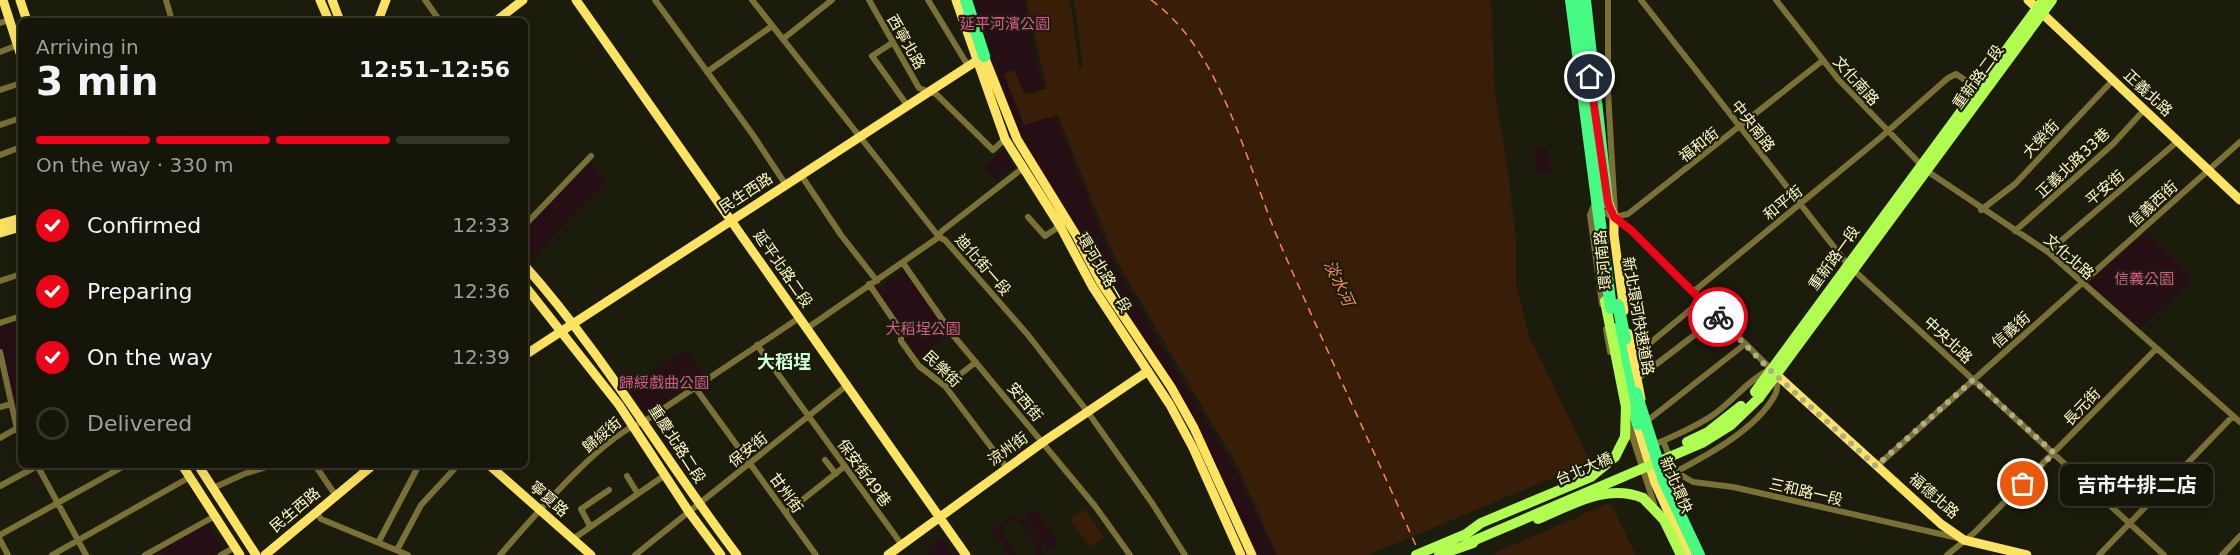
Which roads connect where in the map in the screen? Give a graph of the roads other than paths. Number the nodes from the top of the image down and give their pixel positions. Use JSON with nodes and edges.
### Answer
{"nodes":[{"id":1,"x":3,"y":0,"type":"edge"},
{"id":2,"x":20,"y":0,"type":"edge"},
{"id":3,"x":166,"y":0,"type":"edge"},
{"id":4,"x":320,"y":0,"type":"edge"},
{"id":5,"x":332,"y":0,"type":"edge"},
{"id":6,"x":386,"y":0,"type":"edge"},
{"id":7,"x":425,"y":0,"type":"edge"},
{"id":8,"x":523,"y":0,"type":"edge"},
{"id":9,"x":576,"y":0,"type":"edge"},
{"id":10,"x":655,"y":0,"type":"edge"},
{"id":11,"x":752,"y":0,"type":"edge"},
{"id":12,"x":832,"y":0,"type":"edge"},
{"id":13,"x":868,"y":0,"type":"edge"},
{"id":14,"x":928,"y":0,"type":"edge"},
{"id":15,"x":956,"y":0,"type":"edge"},
{"id":16,"x":966,"y":0,"type":"edge"},
{"id":17,"x":1569,"y":0,"type":"edge"},
{"id":18,"x":1581,"y":0,"type":"edge"},
{"id":19,"x":1608,"y":0,"type":"edge"},
{"id":20,"x":1641,"y":0,"type":"edge"},
{"id":21,"x":1776,"y":0,"type":"edge"},
{"id":22,"x":2052,"y":0,"type":"edge"},
{"id":23,"x":2037,"y":6,"type":"edge"},
{"id":24,"x":26,"y":18,"type":"edge"},
{"id":25,"x":171,"y":18,"type":"edge"},
{"id":26,"x":327,"y":18,"type":"edge"},
{"id":27,"x":339,"y":18,"type":"edge"},
{"id":28,"x":379,"y":18,"type":"edge"},
{"id":29,"x":438,"y":18,"type":"edge"},
{"id":30,"x":500,"y":18,"type":"edge"},
{"id":31,"x":5,"y":21,"type":"edge"},
{"id":32,"x":771,"y":26,"type":"junction"},
{"id":33,"x":783,"y":39,"type":"junction"},
{"id":34,"x":892,"y":43,"type":"junction"},
{"id":35,"x":18,"y":45,"type":"joint"},
{"id":36,"x":0,"y":52,"type":"edge"},
{"id":37,"x":976,"y":60,"type":"junction"},
{"id":38,"x":1822,"y":61,"type":"junction"},
{"id":39,"x":708,"y":72,"type":"junction"},
{"id":40,"x":2113,"y":80,"type":"junction"},
{"id":41,"x":18,"y":84,"type":"edge"},
{"id":42,"x":1977,"y":88,"type":"junction"},
{"id":43,"x":0,"y":90,"type":"edge"},
{"id":44,"x":927,"y":91,"type":"junction"},
{"id":45,"x":907,"y":105,"type":"junction"},
{"id":46,"x":2144,"y":110,"type":"junction"},
{"id":47,"x":18,"y":119,"type":"edge"},
{"id":48,"x":0,"y":125,"type":"edge"},
{"id":49,"x":1740,"y":128,"type":"junction"},
{"id":50,"x":1887,"y":131,"type":"junction"},
{"id":51,"x":860,"y":136,"type":"junction"},
{"id":52,"x":1005,"y":139,"type":"junction"},
{"id":53,"x":2178,"y":141,"type":"junction"},
{"id":54,"x":2240,"y":142,"type":"edge"},
{"id":55,"x":18,"y":148,"type":"edge"},
{"id":56,"x":0,"y":155,"type":"edge"},
{"id":57,"x":591,"y":156,"type":"dead end"},
{"id":58,"x":1023,"y":168,"type":"junction"},
{"id":59,"x":1924,"y":168,"type":"junction"},
{"id":60,"x":2209,"y":170,"type":"junction"},
{"id":61,"x":801,"y":175,"type":"junction"},
{"id":62,"x":786,"y":185,"type":"junction"},
{"id":63,"x":2240,"y":200,"type":"edge"},
{"id":64,"x":1800,"y":204,"type":"junction"},
{"id":65,"x":1594,"y":205,"type":"junction"},
{"id":66,"x":1981,"y":210,"type":"junction"},
{"id":67,"x":1614,"y":217,"type":"junction"},
{"id":68,"x":1028,"y":218,"type":"dead end"},
{"id":69,"x":18,"y":219,"type":"edge"},
{"id":70,"x":730,"y":221,"type":"junction"},
{"id":71,"x":528,"y":222,"type":"edge"},
{"id":72,"x":0,"y":224,"type":"edge"},
{"id":73,"x":1060,"y":226,"type":"junction"},
{"id":74,"x":18,"y":228,"type":"edge"},
{"id":75,"x":2015,"y":231,"type":"junction"},
{"id":76,"x":0,"y":234,"type":"edge"},
{"id":77,"x":939,"y":237,"type":"junction"},
{"id":78,"x":2048,"y":252,"type":"junction"},
{"id":79,"x":903,"y":263,"type":"junction"},
{"id":80,"x":1851,"y":268,"type":"junction"},
{"id":81,"x":528,"y":270,"type":"edge"},
{"id":82,"x":18,"y":275,"type":"edge"},
{"id":83,"x":0,"y":281,"type":"edge"},
{"id":84,"x":877,"y":281,"type":"junction"},
{"id":85,"x":869,"y":284,"type":"junction"},
{"id":86,"x":2081,"y":284,"type":"junction"},
{"id":87,"x":528,"y":290,"type":"edge"},
{"id":88,"x":1693,"y":292,"type":"junction"},
{"id":89,"x":1702,"y":300,"type":"junction"},
{"id":90,"x":18,"y":317,"type":"edge"},
{"id":91,"x":1718,"y":317,"type":"junction"},
{"id":92,"x":799,"y":318,"type":"junction"},
{"id":93,"x":0,"y":323,"type":"edge"},
{"id":94,"x":573,"y":325,"type":"junction"},
{"id":95,"x":806,"y":328,"type":"junction"},
{"id":96,"x":561,"y":332,"type":"junction"},
{"id":97,"x":1745,"y":344,"type":"junction"},
{"id":98,"x":757,"y":345,"type":"junction"},
{"id":99,"x":2156,"y":349,"type":"junction"},
{"id":100,"x":0,"y":352,"type":"edge"},
{"id":101,"x":528,"y":353,"type":"edge"},
{"id":102,"x":1632,"y":358,"type":"junction"},
{"id":103,"x":976,"y":362,"type":"junction"},
{"id":104,"x":2,"y":366,"type":"edge"},
{"id":105,"x":1148,"y":370,"type":"junction"},
{"id":106,"x":1774,"y":373,"type":"junction"},
{"id":107,"x":1637,"y":379,"type":"junction"},
{"id":108,"x":1973,"y":380,"type":"junction"},
{"id":109,"x":694,"y":386,"type":"junction"},
{"id":110,"x":846,"y":386,"type":"junction"},
{"id":111,"x":945,"y":386,"type":"junction"},
{"id":112,"x":1756,"y":396,"type":"joint"},
{"id":113,"x":11,"y":404,"type":"junction"},
{"id":114,"x":0,"y":407,"type":"edge"},
{"id":115,"x":1087,"y":411,"type":"junction"},
{"id":116,"x":808,"y":416,"type":"junction"},
{"id":117,"x":2233,"y":416,"type":"junction"},
{"id":118,"x":645,"y":421,"type":"junction"},
{"id":119,"x":2240,"y":422,"type":"edge"},
{"id":120,"x":1643,"y":423,"type":"junction"},
{"id":121,"x":18,"y":425,"type":"edge"},
{"id":122,"x":633,"y":425,"type":"junction"},
{"id":123,"x":18,"y":429,"type":"edge"},
{"id":124,"x":0,"y":438,"type":"edge"},
{"id":125,"x":1043,"y":442,"type":"junction"},
{"id":126,"x":1658,"y":443,"type":"junction"},
{"id":127,"x":1640,"y":451,"type":"junction"},
{"id":128,"x":2054,"y":453,"type":"junction"},
{"id":129,"x":825,"y":460,"type":"dead end"},
{"id":130,"x":750,"y":464,"type":"junction"},
{"id":131,"x":844,"y":466,"type":"junction"},
{"id":132,"x":1876,"y":466,"type":"junction"},
{"id":133,"x":33,"y":468,"type":"edge"},
{"id":134,"x":40,"y":468,"type":"edge"},
{"id":135,"x":107,"y":468,"type":"edge"},
{"id":136,"x":120,"y":468,"type":"edge"},
{"id":137,"x":184,"y":468,"type":"edge"},
{"id":138,"x":200,"y":468,"type":"edge"},
{"id":139,"x":263,"y":468,"type":"edge"},
{"id":140,"x":317,"y":468,"type":"edge"},
{"id":141,"x":369,"y":468,"type":"edge"},
{"id":142,"x":417,"y":468,"type":"edge"},
{"id":143,"x":455,"y":468,"type":"edge"},
{"id":144,"x":492,"y":468,"type":"edge"},
{"id":145,"x":1007,"y":468,"type":"junction"},
{"id":146,"x":1676,"y":472,"type":"junction"},
{"id":147,"x":1643,"y":473,"type":"junction"},
{"id":148,"x":109,"y":474,"type":"junction"},
{"id":149,"x":836,"y":474,"type":"junction"},
{"id":150,"x":665,"y":475,"type":"junction"},
{"id":151,"x":627,"y":476,"type":"dead end"},
{"id":152,"x":190,"y":477,"type":"junction"},
{"id":153,"x":1665,"y":477,"type":"junction"},
{"id":154,"x":1655,"y":483,"type":"junction"},
{"id":155,"x":0,"y":486,"type":"edge"},
{"id":156,"x":213,"y":488,"type":"junction"},
{"id":157,"x":609,"y":490,"type":"dead end"},
{"id":158,"x":638,"y":494,"type":"junction"},
{"id":159,"x":336,"y":496,"type":"junction"},
{"id":160,"x":58,"y":502,"type":"junction"},
{"id":161,"x":699,"y":505,"type":"junction"},
{"id":162,"x":539,"y":511,"type":"junction"},
{"id":163,"x":316,"y":512,"type":"junction"},
{"id":164,"x":689,"y":512,"type":"junction"},
{"id":165,"x":786,"y":513,"type":"junction"},
{"id":166,"x":215,"y":516,"type":"junction"},
{"id":167,"x":940,"y":518,"type":"junction"},
{"id":168,"x":2129,"y":523,"type":"junction"},
{"id":169,"x":590,"y":526,"type":"junction"},
{"id":170,"x":0,"y":535,"type":"edge"},
{"id":171,"x":2240,"y":536,"type":"edge"},
{"id":172,"x":573,"y":539,"type":"junction"},
{"id":173,"x":1466,"y":539,"type":"junction"},
{"id":174,"x":0,"y":540,"type":"edge"},
{"id":175,"x":78,"y":540,"type":"junction"},
{"id":176,"x":1964,"y":540,"type":"junction"},
{"id":177,"x":379,"y":541,"type":"junction"},
{"id":178,"x":902,"y":545,"type":"junction"},
{"id":179,"x":397,"y":550,"type":"junction"},
{"id":180,"x":237,"y":551,"type":"edge"},
{"id":181,"x":277,"y":551,"type":"edge"},
{"id":182,"x":8,"y":555,"type":"edge"},
{"id":183,"x":52,"y":555,"type":"edge"},
{"id":184,"x":86,"y":555,"type":"edge"},
{"id":185,"x":145,"y":555,"type":"edge"},
{"id":186,"x":221,"y":555,"type":"edge"},
{"id":187,"x":256,"y":555,"type":"edge"},
{"id":188,"x":265,"y":555,"type":"edge"},
{"id":189,"x":408,"y":555,"type":"edge"},
{"id":190,"x":500,"y":555,"type":"edge"},
{"id":191,"x":591,"y":555,"type":"edge"},
{"id":192,"x":635,"y":555,"type":"edge"},
{"id":193,"x":722,"y":555,"type":"edge"},
{"id":194,"x":737,"y":555,"type":"edge"},
{"id":195,"x":816,"y":555,"type":"edge"},
{"id":196,"x":888,"y":555,"type":"edge"},
{"id":197,"x":966,"y":555,"type":"edge"},
{"id":198,"x":1130,"y":555,"type":"edge"},
{"id":199,"x":1185,"y":555,"type":"edge"},
{"id":200,"x":1241,"y":555,"type":"edge"},
{"id":201,"x":1252,"y":555,"type":"edge"},
{"id":202,"x":1416,"y":555,"type":"edge"},
{"id":203,"x":1439,"y":555,"type":"edge"},
{"id":204,"x":1676,"y":555,"type":"edge"},
{"id":205,"x":1681,"y":555,"type":"edge"},
{"id":206,"x":1689,"y":555,"type":"edge"},
{"id":207,"x":1700,"y":555,"type":"edge"},
{"id":208,"x":1947,"y":555,"type":"edge"},
{"id":209,"x":2028,"y":555,"type":"edge"},
{"id":210,"x":2099,"y":555,"type":"edge"},
{"id":211,"x":2164,"y":555,"type":"edge"},
{"id":212,"x":2222,"y":555,"type":"edge"}],
"edges":[{"from":1,"to":31,"type":"street"},
{"from":2,"to":24,"type":"street"},
{"from":3,"to":25,"type":"street"},
{"from":4,"to":26,"type":"street"},
{"from":5,"to":27,"type":"street"},
{"from":6,"to":28,"type":"street"},
{"from":7,"to":29,"type":"street"},
{"from":8,"to":30,"type":"street"},
{"from":9,"to":70,"type":"street","name":"延平北路二段"},
{"from":10,"to":39,"type":"street"},
{"from":11,"to":32,"type":"street","name":"迪化街一段"},
{"from":12,"to":33,"type":"street"},
{"from":13,"to":34,"type":"street","name":"西寧北路"},
{"from":14,"to":37,"type":"street"},
{"from":15,"to":37,"type":"street","name":"環河北路一段"},
{"from":16,"to":37,"type":"highway"},
{"from":17,"to":65,"type":"street","name":"環河南路"},
{"from":17,"to":120,"type":"highway","name":"新北環河快速道路","bridge":true},
{"from":18,"to":65,"type":"highway","bridge":true},
{"from":18,"to":67,"type":"street","name":"環河南路"},
{"from":18,"to":207,"type":"highway","name":"新北環河快速道路","bridge":true},
{"from":19,"to":67,"type":"street"},
{"from":20,"to":49,"type":"street","name":"中央南路"},
{"from":21,"to":38,"type":"street","name":"文化南路"},
{"from":22,"to":23,"type":"main road","name":"重新路二段"},
{"from":23,"to":40,"type":"street","name":"正義北路"},
{"from":23,"to":42,"type":"main road","name":"重新路二段"},
{"from":23,"to":59,"type":"main road","name":"重新路二段"},
{"from":31,"to":35,"type":"street"},
{"from":32,"to":33,"type":"street","name":"迪化街一段"},
{"from":32,"to":39,"type":"street"},
{"from":33,"to":51,"type":"street","name":"迪化街一段"},
{"from":34,"to":44,"type":"street","name":"西寧北路"},
{"from":34,"to":45,"type":"street"},
{"from":35,"to":36,"type":"street"},
{"from":37,"to":44,"type":"street","name":"民生西路"},
{"from":37,"to":52,"type":"street","name":"環河北路一段"},
{"from":37,"to":201,"type":"street","name":"環河北路一段"},
{"from":38,"to":49,"type":"street","name":"福和街"},
{"from":38,"to":50,"type":"street","name":"文化南路"},
{"from":39,"to":62,"type":"street"},
{"from":40,"to":46,"type":"street","name":"正義北路"},
{"from":40,"to":66,"type":"street","name":"大榮街"},
{"from":41,"to":43,"type":"street"},
{"from":42,"to":50,"type":"street","name":"和平街"},
{"from":42,"to":59,"type":"main road","name":"重新路二段"},
{"from":44,"to":45,"type":"street","name":"民生西路"},
{"from":44,"to":52,"type":"street","name":"西寧北路"},
{"from":45,"to":51,"type":"street","name":"民生西路"},
{"from":46,"to":53,"type":"street","name":"正義北路"},
{"from":46,"to":75,"type":"street","name":"正義北路33巷"},
{"from":47,"to":48,"type":"street"},
{"from":49,"to":64,"type":"street","name":"中央南路"},
{"from":49,"to":67,"type":"street","name":"福和街"},
{"from":50,"to":59,"type":"street","name":"文化南路"},
{"from":50,"to":64,"type":"street","name":"和平街"},
{"from":51,"to":61,"type":"street","name":"民生西路"},
{"from":51,"to":77,"type":"street","name":"迪化街一段"},
{"from":52,"to":58,"type":"street","name":"環河北路一段"},
{"from":53,"to":60,"type":"street","name":"正義北路"},
{"from":53,"to":78,"type":"street","name":"平安街"},
{"from":54,"to":60,"type":"street","name":"信義西街"},
{"from":55,"to":56,"type":"street"},
{"from":57,"to":71,"type":"street"},
{"from":58,"to":73,"type":"street","name":"環河北路一段"},
{"from":58,"to":77,"type":"street"},
{"from":59,"to":66,"type":"street","name":"文化北路"},
{"from":59,"to":80,"type":"main road","name":"重新路一段"},
{"from":60,"to":63,"type":"street","name":"正義北路"},
{"from":60,"to":86,"type":"street","name":"信義西街"},
{"from":61,"to":62,"type":"street","name":"民生西路"},
{"from":61,"to":84,"type":"street"},
{"from":62,"to":70,"type":"street","name":"民生西路"},
{"from":64,"to":80,"type":"street","name":"中央南路"},
{"from":64,"to":88,"type":"street","name":"和平街"},
{"from":65,"to":67,"type":"street"},
{"from":65,"to":127,"type":"street","name":"環河南路"},
{"from":65,"to":173,"type":"main road","bridge":true},
{"from":66,"to":75,"type":"street","name":"文化北路"},
{"from":67,"to":88,"type":"street"},
{"from":67,"to":102,"type":"street","name":"環河南路"},
{"from":68,"to":73,"type":"street"},
{"from":69,"to":72,"type":"street"},
{"from":70,"to":92,"type":"street","name":"延平北路二段"},
{"from":70,"to":94,"type":"street","name":"民生西路"},
{"from":73,"to":105,"type":"street","name":"環河北路一段"},
{"from":74,"to":76,"type":"street"},
{"from":75,"to":78,"type":"street","name":"文化北路"},
{"from":77,"to":79,"type":"street"},
{"from":77,"to":115,"type":"street","name":"迪化街一段"},
{"from":78,"to":86,"type":"street","name":"文化北路"},
{"from":79,"to":84,"type":"street"},
{"from":79,"to":103,"type":"street","name":"安西街"},
{"from":80,"to":106,"type":"main road","name":"重新路一段"},
{"from":80,"to":108,"type":"street","name":"中央北路"},
{"from":81,"to":94,"type":"street","name":"重慶北路二段"},
{"from":82,"to":83,"type":"street"},
{"from":84,"to":85,"type":"street"},
{"from":85,"to":95,"type":"street"},
{"from":85,"to":111,"type":"street","name":"民樂街"},
{"from":86,"to":99,"type":"street","name":"文化北路"},
{"from":86,"to":108,"type":"street","name":"信義街"},
{"from":87,"to":96,"type":"street","name":"重慶北路二段"},
{"from":88,"to":89,"type":"street"},
{"from":89,"to":91,"type":"street"},
{"from":89,"to":102,"type":"street"},
{"from":90,"to":93,"type":"street"},
{"from":91,"to":97,"type":"street"},
{"from":91,"to":107,"type":"street"},
{"from":92,"to":95,"type":"street","name":"延平北路二段"},
{"from":92,"to":98,"type":"street","name":"歸綏街"},
{"from":94,"to":96,"type":"street","name":"民生西路"},
{"from":94,"to":118,"type":"street","name":"重慶北路二段"},
{"from":95,"to":110,"type":"street","name":"延平北路二段"},
{"from":96,"to":101,"type":"street","name":"民生西路"},
{"from":96,"to":122,"type":"street","name":"重慶北路二段"},
{"from":97,"to":106,"type":"street"},
{"from":97,"to":120,"type":"street"},
{"from":98,"to":109,"type":"street","name":"歸綏街"},
{"from":98,"to":116,"type":"street","name":"保安街49巷"},
{"from":99,"to":117,"type":"street","name":"文化北路"},
{"from":99,"to":128,"type":"street","name":"長元街"},
{"from":100,"to":104,"type":"street"},
{"from":102,"to":107,"type":"street","name":"環河南路"},
{"from":103,"to":111,"type":"street"},
{"from":103,"to":125,"type":"street","name":"安西街"},
{"from":104,"to":113,"type":"street"},
{"from":105,"to":115,"type":"street","name":"涼州街"},
{"from":105,"to":200,"type":"street","name":"環河北路一段"},
{"from":106,"to":112,"type":"main road","name":"重新路一段"},
{"from":106,"to":126,"type":"street","name":"重新路一段"},
{"from":106,"to":132,"type":"street","name":"福德北路"},
{"from":106,"to":146,"type":"street","name":"重新路一段"},
{"from":107,"to":120,"type":"street","name":"環河南路"},
{"from":108,"to":128,"type":"street","name":"中央北路"},
{"from":108,"to":132,"type":"street","name":"信義街"},
{"from":109,"to":118,"type":"street","name":"歸綏街"},
{"from":109,"to":130,"type":"street","name":"甘州街"},
{"from":110,"to":116,"type":"street","name":"保安街"},
{"from":110,"to":167,"type":"street","name":"延平北路二段"},
{"from":111,"to":145,"type":"street","name":"民樂街"},
{"from":112,"to":173,"type":"main road","name":"台北大橋","bridge":true},
{"from":113,"to":114,"type":"street"},
{"from":113,"to":121,"type":"street"},
{"from":115,"to":125,"type":"street","name":"涼州街"},
{"from":115,"to":199,"type":"street","name":"迪化街一段"},
{"from":116,"to":130,"type":"street","name":"保安街"},
{"from":116,"to":131,"type":"street","name":"保安街49巷"},
{"from":117,"to":119,"type":"street","name":"文化北路"},
{"from":117,"to":168,"type":"street"},
{"from":118,"to":122,"type":"street","name":"歸綏街"},
{"from":118,"to":161,"type":"street","name":"重慶北路二段"},
{"from":120,"to":126,"type":"street","name":"環河南路"},
{"from":120,"to":206,"type":"highway","name":"新北環快"},
{"from":122,"to":150,"type":"street","name":"重慶北路二段"},
{"from":122,"to":162,"type":"street","name":"歸綏街"},
{"from":123,"to":124,"type":"street"},
{"from":125,"to":145,"type":"street","name":"涼州街"},
{"from":125,"to":198,"type":"street","name":"安西街"},
{"from":126,"to":127,"type":"street","name":"重新路一段"},
{"from":126,"to":146,"type":"street"},
{"from":126,"to":153,"type":"street","name":"環河南路"},
{"from":127,"to":147,"type":"street"},
{"from":127,"to":154,"type":"street","name":"環河南路"},
{"from":128,"to":168,"type":"street","name":"中央北路"},
{"from":128,"to":176,"type":"street","name":"長元街"},
{"from":129,"to":149,"type":"street"},
{"from":130,"to":161,"type":"street","name":"保安街"},
{"from":130,"to":165,"type":"street","name":"甘州街"},
{"from":131,"to":149,"type":"street"},
{"from":131,"to":178,"type":"street","name":"保安街49巷"},
{"from":132,"to":176,"type":"street","name":"福德北路"},
{"from":133,"to":155,"type":"street"},
{"from":134,"to":160,"type":"street"},
{"from":135,"to":148,"type":"street"},
{"from":136,"to":148,"type":"street"},
{"from":137,"to":152,"type":"street"},
{"from":138,"to":156,"type":"street"},
{"from":139,"to":156,"type":"street"},
{"from":140,"to":159,"type":"street"},
{"from":141,"to":159,"type":"street","name":"民生西路"},
{"from":142,"to":177,"type":"street"},
{"from":143,"to":179,"type":"street"},
{"from":144,"to":162,"type":"street","name":"寧夏路"},
{"from":145,"to":167,"type":"street","name":"涼州街"},
{"from":146,"to":153,"type":"street","name":"重新路一段"},
{"from":146,"to":176,"type":"street","name":"三和路一段"},
{"from":147,"to":154,"type":"street"},
{"from":147,"to":204,"type":"street"},
{"from":148,"to":160,"type":"street"},
{"from":149,"to":165,"type":"street"},
{"from":150,"to":158,"type":"street"},
{"from":150,"to":164,"type":"street","name":"重慶北路二段"},
{"from":151,"to":158,"type":"street"},
{"from":152,"to":166,"type":"street"},
{"from":152,"to":175,"type":"street"},
{"from":153,"to":154,"type":"street","name":"重新路一段"},
{"from":153,"to":207,"type":"street","name":"環河南路"},
{"from":154,"to":206,"type":"street","name":"環河南路"},
{"from":156,"to":187,"type":"street"},
{"from":157,"to":169,"type":"street"},
{"from":158,"to":169,"type":"street"},
{"from":159,"to":163,"type":"street","name":"民生西路"},
{"from":160,"to":170,"type":"street"},
{"from":160,"to":175,"type":"street"},
{"from":161,"to":164,"type":"street","name":"保安街"},
{"from":161,"to":194,"type":"street","name":"重慶北路二段"},
{"from":162,"to":172,"type":"street","name":"寧夏路"},
{"from":162,"to":190,"type":"street","name":"歸綏街"},
{"from":163,"to":177,"type":"street"},
{"from":163,"to":181,"type":"street","name":"民生西路"},
{"from":164,"to":192,"type":"street","name":"保安街"},
{"from":164,"to":193,"type":"street","name":"重慶北路二段"},
{"from":165,"to":195,"type":"street","name":"甘州街"},
{"from":166,"to":180,"type":"street"},
{"from":166,"to":185,"type":"street"},
{"from":167,"to":178,"type":"street","name":"涼州街"},
{"from":167,"to":197,"type":"street","name":"延平北路二段"},
{"from":168,"to":210,"type":"street"},
{"from":168,"to":211,"type":"street","name":"中央北路"},
{"from":169,"to":172,"type":"street"},
{"from":171,"to":212,"type":"street"},
{"from":172,"to":191,"type":"street","name":"寧夏路"},
{"from":173,"to":202,"type":"main road","name":"台北大橋"},
{"from":173,"to":203,"type":"main road","name":"台北大橋"},
{"from":173,"to":205,"type":"main road","bridge":true},
{"from":174,"to":182,"type":"street"},
{"from":175,"to":183,"type":"street"},
{"from":175,"to":184,"type":"street"},
{"from":176,"to":208,"type":"street","name":"長元街"},
{"from":176,"to":209,"type":"street"},
{"from":177,"to":179,"type":"street"},
{"from":178,"to":196,"type":"street","name":"涼州街"},
{"from":179,"to":189,"type":"street"},
{"from":180,"to":186,"type":"street"},
{"from":181,"to":188,"type":"street","name":"民生西路"}]}
